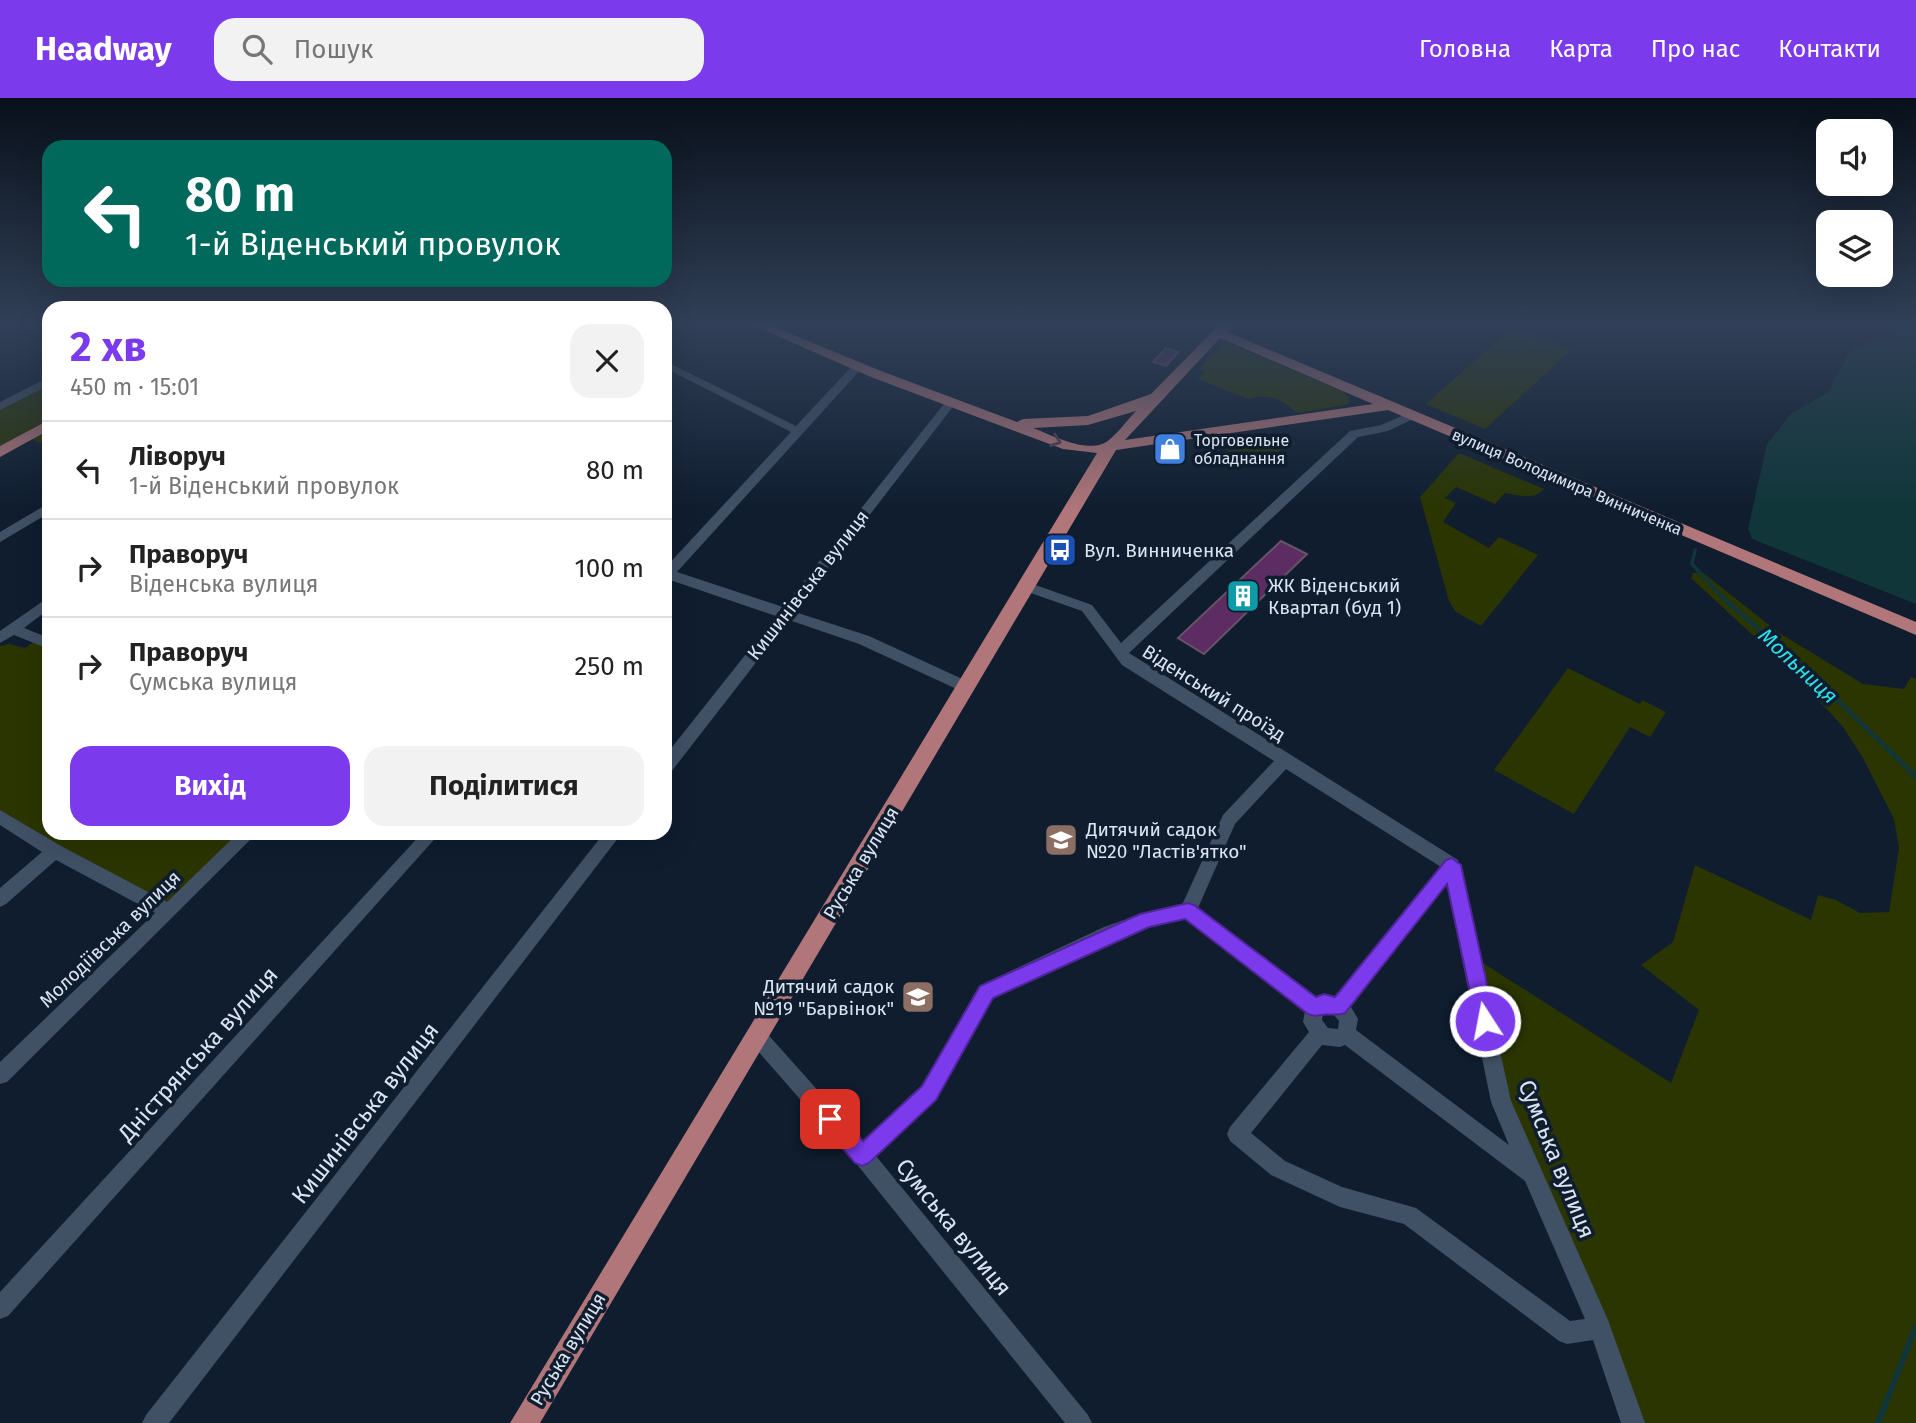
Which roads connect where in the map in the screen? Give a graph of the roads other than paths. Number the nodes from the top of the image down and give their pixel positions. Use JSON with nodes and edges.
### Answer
{"nodes":[{"id":1,"x":37,"y":387,"type":"edge"},
{"id":2,"x":710,"y":387,"type":"edge"},
{"id":3,"x":838,"y":387,"type":"edge"},
{"id":4,"x":910,"y":387,"type":"edge"},
{"id":5,"x":1165,"y":387,"type":"edge"},
{"id":6,"x":1347,"y":387,"type":"edge"},
{"id":7,"x":1161,"y":391,"type":"junction"},
{"id":8,"x":951,"y":402,"type":"junction"},
{"id":9,"x":1388,"y":406,"type":"junction"},
{"id":10,"x":0,"y":407,"type":"edge"},
{"id":11,"x":1411,"y":416,"type":"junction"},
{"id":12,"x":1001,"y":421,"type":"junction"},
{"id":13,"x":42,"y":428,"type":"edge"},
{"id":14,"x":797,"y":431,"type":"junction"},
{"id":15,"x":1113,"y":444,"type":"junction"},
{"id":16,"x":0,"y":452,"type":"edge"},
{"id":17,"x":42,"y":512,"type":"edge"},
{"id":18,"x":0,"y":538,"type":"edge"},
{"id":19,"x":672,"y":568,"type":"edge"},
{"id":20,"x":672,"y":577,"type":"edge"},
{"id":21,"x":1027,"y":587,"type":"junction"},
{"id":22,"x":42,"y":607,"type":"edge"},
{"id":23,"x":786,"y":614,"type":"junction"},
{"id":24,"x":13,"y":629,"type":"junction"},
{"id":25,"x":1916,"y":629,"type":"edge"},
{"id":26,"x":0,"y":638,"type":"edge"},
{"id":27,"x":42,"y":641,"type":"edge"},
{"id":28,"x":1121,"y":652,"type":"junction"},
{"id":29,"x":966,"y":687,"type":"junction"},
{"id":30,"x":672,"y":759,"type":"edge"},
{"id":31,"x":1284,"y":760,"type":"junction"},
{"id":32,"x":0,"y":817,"type":"edge"},
{"id":33,"x":242,"y":840,"type":"edge"},
{"id":34,"x":426,"y":840,"type":"edge"},
{"id":35,"x":609,"y":840,"type":"edge"},
{"id":36,"x":55,"y":851,"type":"junction"},
{"id":37,"x":1452,"y":865,"type":"junction"},
{"id":38,"x":0,"y":899,"type":"edge"},
{"id":39,"x":169,"y":911,"type":"junction"},
{"id":40,"x":1188,"y":911,"type":"junction"},
{"id":41,"x":1315,"y":1007,"type":"junction"},
{"id":42,"x":1339,"y":1007,"type":"junction"},
{"id":43,"x":1320,"y":1033,"type":"junction"},
{"id":44,"x":1346,"y":1034,"type":"junction"},
{"id":45,"x":757,"y":1036,"type":"junction"},
{"id":46,"x":0,"y":1075,"type":"edge"},
{"id":47,"x":862,"y":1155,"type":"junction"},
{"id":48,"x":1530,"y":1173,"type":"junction"},
{"id":49,"x":0,"y":1308,"type":"edge"},
{"id":50,"x":1600,"y":1328,"type":"junction"},
{"id":51,"x":154,"y":1423,"type":"edge"},
{"id":52,"x":524,"y":1423,"type":"edge"},
{"id":53,"x":1080,"y":1423,"type":"edge"},
{"id":54,"x":1633,"y":1423,"type":"edge"}],
"edges":[{"from":1,"to":10,"type":"street"},
{"from":2,"to":14,"type":"street"},
{"from":3,"to":14,"type":"street"},
{"from":4,"to":8,"type":"main road"},
{"from":5,"to":7,"type":"main road","name":"Руська вулиця"},
{"from":6,"to":9,"type":"main road","name":"вулиця Володимира Винниченка"},
{"from":7,"to":12,"type":"main road"},
{"from":7,"to":15,"type":"main road","name":"Руська вулиця"},
{"from":8,"to":12,"type":"main road"},
{"from":8,"to":23,"type":"street","name":"Кишинівська вулиця"},
{"from":9,"to":11,"type":"main road","name":"вулиця Володимира Винниченка"},
{"from":9,"to":15,"type":"main road"},
{"from":11,"to":25,"type":"main road","name":"вулиця Володимира Винниченка"},
{"from":11,"to":28,"type":"street"},
{"from":12,"to":15,"type":"main road","one_way":true},
{"from":13,"to":16,"type":"main road"},
{"from":14,"to":19,"type":"street"},
{"from":15,"to":21,"type":"main road","name":"Руська вулиця"},
{"from":17,"to":18,"type":"street"},
{"from":20,"to":23,"type":"street"},
{"from":21,"to":28,"type":"street","name":"Віденський проїзд"},
{"from":21,"to":29,"type":"main road","name":"Руська вулиця"},
{"from":22,"to":24,"type":"street"},
{"from":23,"to":29,"type":"street"},
{"from":23,"to":30,"type":"street","name":"Кишинівська вулиця"},
{"from":24,"to":26,"type":"street"},
{"from":24,"to":27,"type":"street"},
{"from":28,"to":31,"type":"street","name":"Віденський проїзд"},
{"from":29,"to":45,"type":"main road","name":"Руська вулиця"},
{"from":31,"to":37,"type":"street","name":"Віденський проїзд"},
{"from":31,"to":40,"type":"street"},
{"from":32,"to":36,"type":"street"},
{"from":33,"to":39,"type":"street","name":"Молодіївська вулиця"},
{"from":34,"to":49,"type":"street","name":"Дністрянська вулиця"},
{"from":35,"to":51,"type":"street","name":"Кишинівська вулиця"},
{"from":36,"to":38,"type":"street"},
{"from":36,"to":39,"type":"street"},
{"from":37,"to":42,"type":"street"},
{"from":37,"to":48,"type":"street","name":"Сумська вулиця"},
{"from":39,"to":46,"type":"street","name":"Молодіївська вулиця"},
{"from":40,"to":41,"type":"street"},
{"from":40,"to":47,"type":"street"},
{"from":41,"to":42,"type":"street"},
{"from":41,"to":43,"type":"street"},
{"from":42,"to":44,"type":"street"},
{"from":43,"to":44,"type":"street"},
{"from":43,"to":50,"type":"street"},
{"from":44,"to":48,"type":"street"},
{"from":45,"to":47,"type":"street","name":"Сумська вулиця"},
{"from":45,"to":52,"type":"main road","name":"Руська вулиця"},
{"from":47,"to":53,"type":"street","name":"Сумська вулиця"},
{"from":48,"to":50,"type":"street","name":"Сумська вулиця"},
{"from":50,"to":54,"type":"street","name":"Сумська вулиця"}]}
